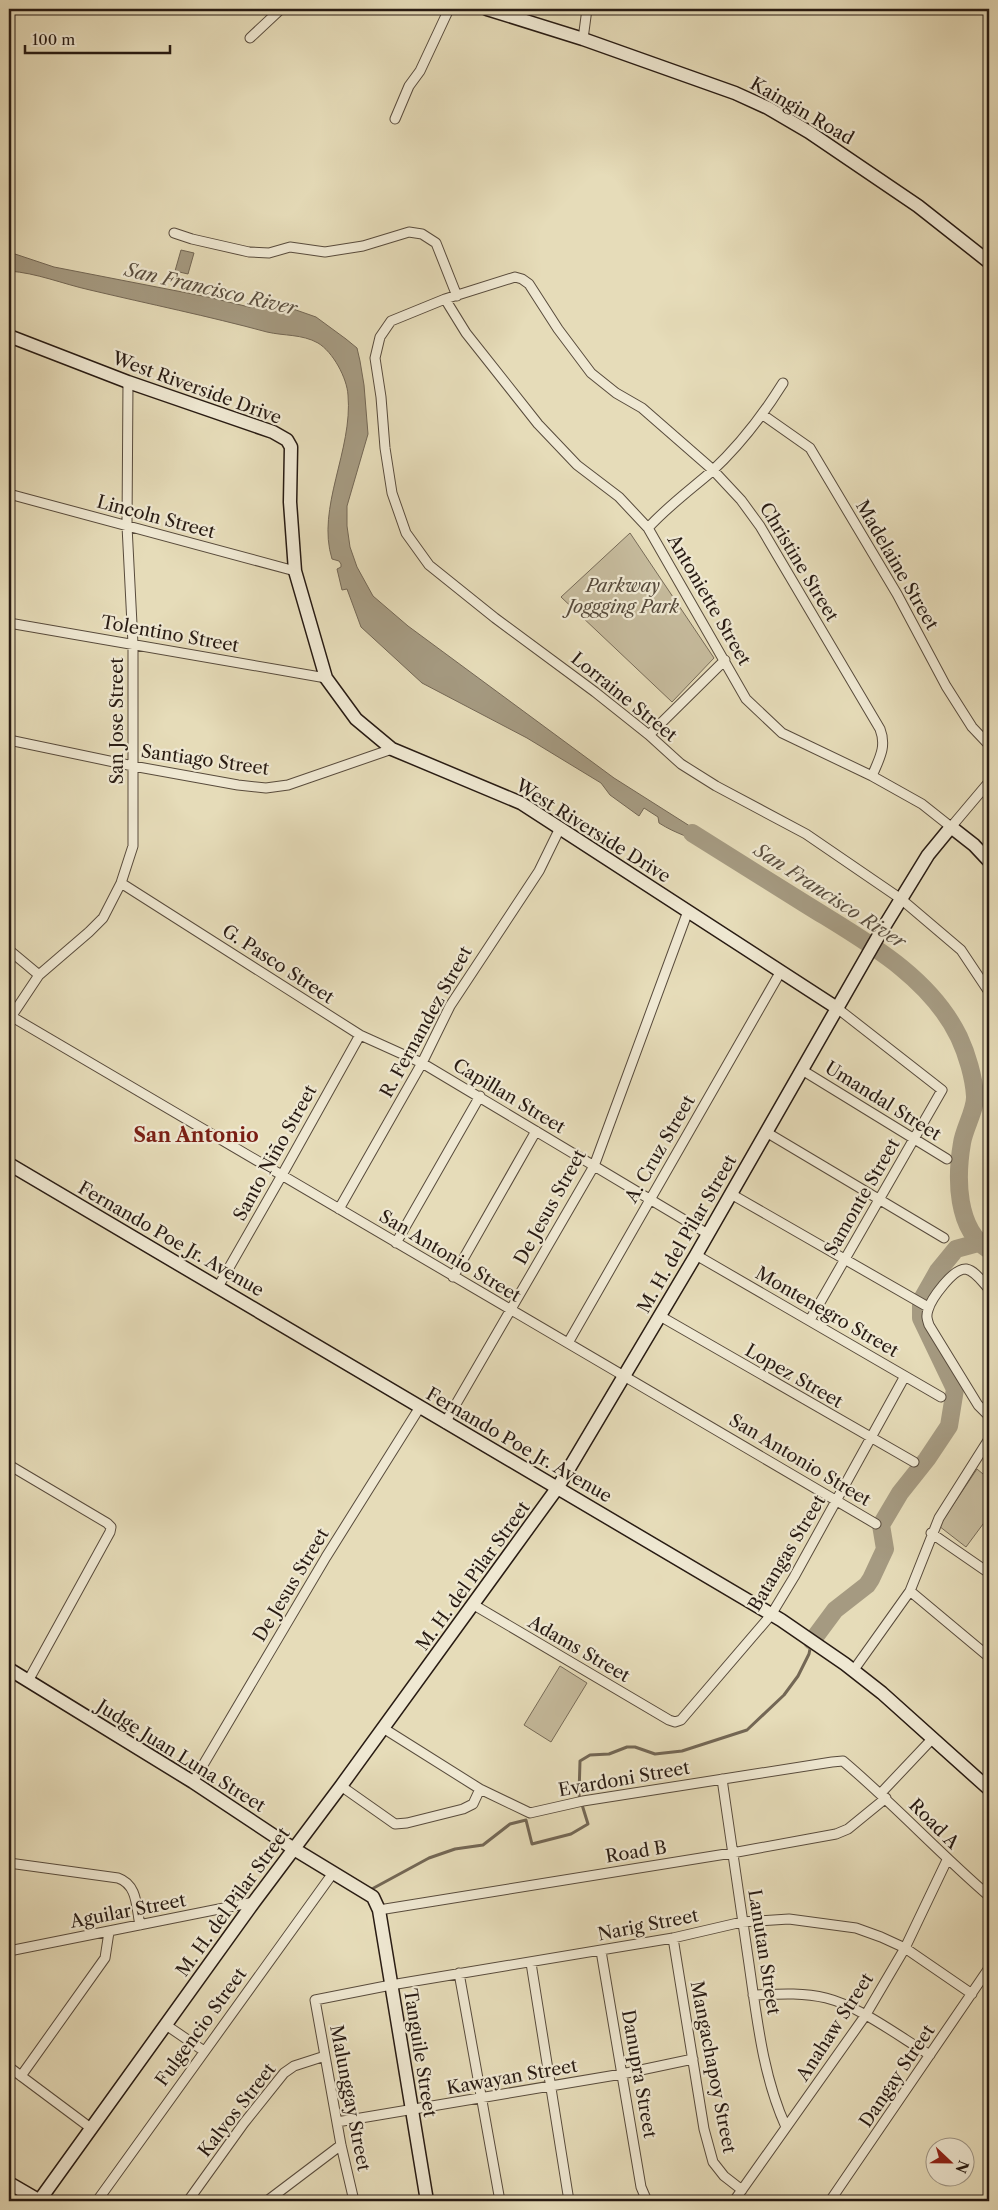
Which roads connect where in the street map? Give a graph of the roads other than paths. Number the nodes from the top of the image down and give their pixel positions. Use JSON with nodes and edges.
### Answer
{"nodes":[{"id":1,"x":281,"y":9,"type":"edge"},
{"id":2,"x":449,"y":9,"type":"edge"},
{"id":3,"x":487,"y":9,"type":"edge"},
{"id":4,"x":587,"y":9,"type":"edge"},
{"id":5,"x":250,"y":38,"type":"dead end"},
{"id":6,"x":582,"y":39,"type":"junction"},
{"id":7,"x":395,"y":119,"type":"dead end"},
{"id":8,"x":174,"y":233,"type":"dead end"},
{"id":9,"x":989,"y":262,"type":"edge"},
{"id":10,"x":457,"y":296,"type":"junction"},
{"id":11,"x":445,"y":300,"type":"junction"},
{"id":12,"x":9,"y":336,"type":"edge"},
{"id":13,"x":128,"y":382,"type":"junction"},
{"id":14,"x":783,"y":383,"type":"dead end"},
{"id":15,"x":763,"y":416,"type":"junction"},
{"id":16,"x":712,"y":470,"type":"junction"},
{"id":17,"x":9,"y":494,"type":"edge"},
{"id":18,"x":127,"y":526,"type":"junction"},
{"id":19,"x":648,"y":528,"type":"junction"},
{"id":20,"x":295,"y":571,"type":"junction"},
{"id":21,"x":9,"y":623,"type":"edge"},
{"id":22,"x":133,"y":644,"type":"junction"},
{"id":23,"x":725,"y":660,"type":"junction"},
{"id":24,"x":326,"y":678,"type":"junction"},
{"id":25,"x":649,"y":735,"type":"junction"},
{"id":26,"x":9,"y":740,"type":"edge"},
{"id":27,"x":989,"y":744,"type":"edge"},
{"id":28,"x":392,"y":749,"type":"junction"},
{"id":29,"x":133,"y":766,"type":"junction"},
{"id":30,"x":872,"y":776,"type":"junction"},
{"id":31,"x":989,"y":782,"type":"edge"},
{"id":32,"x":952,"y":827,"type":"junction"},
{"id":33,"x":560,"y":828,"type":"junction"},
{"id":34,"x":989,"y":862,"type":"edge"},
{"id":35,"x":121,"y":883,"type":"junction"},
{"id":36,"x":901,"y":899,"type":"junction"},
{"id":37,"x":688,"y":911,"type":"junction"},
{"id":38,"x":9,"y":950,"type":"edge"},
{"id":39,"x":781,"y":971,"type":"junction"},
{"id":40,"x":40,"y":975,"type":"junction"},
{"id":41,"x":989,"y":992,"type":"edge"},
{"id":42,"x":837,"y":1008,"type":"junction"},
{"id":43,"x":10,"y":1016,"type":"edge"},
{"id":44,"x":360,"y":1035,"type":"junction"},
{"id":45,"x":422,"y":1063,"type":"junction"},
{"id":46,"x":802,"y":1070,"type":"junction"},
{"id":47,"x":942,"y":1090,"type":"joint"},
{"id":48,"x":480,"y":1096,"type":"junction"},
{"id":49,"x":536,"y":1131,"type":"junction"},
{"id":50,"x":766,"y":1132,"type":"junction"},
{"id":51,"x":914,"y":1139,"type":"junction"},
{"id":52,"x":947,"y":1159,"type":"dead end"},
{"id":53,"x":9,"y":1164,"type":"edge"},
{"id":54,"x":594,"y":1166,"type":"junction"},
{"id":55,"x":282,"y":1176,"type":"junction"},
{"id":56,"x":731,"y":1194,"type":"junction"},
{"id":57,"x":651,"y":1199,"type":"junction"},
{"id":58,"x":880,"y":1200,"type":"junction"},
{"id":59,"x":340,"y":1210,"type":"junction"},
{"id":60,"x":708,"y":1234,"type":"junction"},
{"id":61,"x":944,"y":1238,"type":"dead end"},
{"id":62,"x":396,"y":1243,"type":"junction"},
{"id":63,"x":696,"y":1255,"type":"junction"},
{"id":64,"x":845,"y":1260,"type":"junction"},
{"id":65,"x":453,"y":1277,"type":"junction"},
{"id":66,"x":218,"y":1287,"type":"junction"},
{"id":67,"x":989,"y":1289,"type":"edge"},
{"id":68,"x":926,"y":1306,"type":"junction"},
{"id":69,"x":510,"y":1310,"type":"junction"},
{"id":70,"x":660,"y":1316,"type":"junction"},
{"id":71,"x":810,"y":1320,"type":"junction"},
{"id":72,"x":568,"y":1344,"type":"junction"},
{"id":73,"x":625,"y":1375,"type":"junction"},
{"id":74,"x":905,"y":1376,"type":"junction"},
{"id":75,"x":941,"y":1397,"type":"dead end"},
{"id":76,"x":420,"y":1407,"type":"junction"},
{"id":77,"x":989,"y":1416,"type":"edge"},
{"id":78,"x":446,"y":1423,"type":"junction"},
{"id":79,"x":870,"y":1439,"type":"junction"},
{"id":80,"x":989,"y":1439,"type":"edge"},
{"id":81,"x":914,"y":1462,"type":"dead end"},
{"id":82,"x":9,"y":1465,"type":"edge"},
{"id":83,"x":558,"y":1488,"type":"junction"},
{"id":84,"x":836,"y":1502,"type":"junction"},
{"id":85,"x":876,"y":1524,"type":"dead end"},
{"id":86,"x":932,"y":1533,"type":"junction"},
{"id":87,"x":989,"y":1573,"type":"edge"},
{"id":88,"x":910,"y":1591,"type":"junction"},
{"id":89,"x":474,"y":1605,"type":"junction"},
{"id":90,"x":771,"y":1615,"type":"junction"},
{"id":91,"x":989,"y":1657,"type":"edge"},
{"id":92,"x":9,"y":1669,"type":"edge"},
{"id":93,"x":853,"y":1671,"type":"junction"},
{"id":94,"x":28,"y":1681,"type":"junction"},
{"id":95,"x":669,"y":1720,"type":"joint"},
{"id":96,"x":383,"y":1728,"type":"junction"},
{"id":97,"x":933,"y":1738,"type":"junction"},
{"id":98,"x":722,"y":1779,"type":"junction"},
{"id":99,"x":193,"y":1782,"type":"junction"},
{"id":100,"x":341,"y":1786,"type":"junction"},
{"id":101,"x":480,"y":1789,"type":"junction"},
{"id":102,"x":989,"y":1789,"type":"edge"},
{"id":103,"x":883,"y":1795,"type":"junction"},
{"id":104,"x":294,"y":1849,"type":"junction"},
{"id":105,"x":732,"y":1853,"type":"junction"},
{"id":106,"x":948,"y":1860,"type":"junction"},
{"id":107,"x":9,"y":1863,"type":"edge"},
{"id":108,"x":333,"y":1873,"type":"junction"},
{"id":109,"x":989,"y":1896,"type":"edge"},
{"id":110,"x":254,"y":1902,"type":"junction"},
{"id":111,"x":379,"y":1910,"type":"junction"},
{"id":112,"x":742,"y":1922,"type":"junction"},
{"id":113,"x":140,"y":1925,"type":"junction"},
{"id":114,"x":109,"y":1932,"type":"junction"},
{"id":115,"x":673,"y":1938,"type":"junction"},
{"id":116,"x":905,"y":1948,"type":"junction"},
{"id":117,"x":601,"y":1950,"type":"junction"},
{"id":118,"x":9,"y":1951,"type":"edge"},
{"id":119,"x":531,"y":1963,"type":"junction"},
{"id":120,"x":989,"y":1968,"type":"edge"},
{"id":121,"x":459,"y":1974,"type":"junction"},
{"id":122,"x":391,"y":1985,"type":"junction"},
{"id":123,"x":972,"y":1994,"type":"junction"},
{"id":124,"x":753,"y":1995,"type":"junction"},
{"id":125,"x":315,"y":2000,"type":"joint"},
{"id":126,"x":865,"y":2016,"type":"junction"},
{"id":127,"x":166,"y":2025,"type":"junction"},
{"id":128,"x":204,"y":2051,"type":"junction"},
{"id":129,"x":930,"y":2055,"type":"junction"},
{"id":130,"x":325,"y":2056,"type":"junction"},
{"id":131,"x":693,"y":2059,"type":"junction"},
{"id":132,"x":9,"y":2067,"type":"edge"},
{"id":133,"x":622,"y":2074,"type":"junction"},
{"id":134,"x":21,"y":2076,"type":"junction"},
{"id":135,"x":550,"y":2087,"type":"junction"},
{"id":136,"x":482,"y":2098,"type":"junction"},
{"id":137,"x":412,"y":2111,"type":"junction"},
{"id":138,"x":337,"y":2122,"type":"junction"},
{"id":139,"x":786,"y":2127,"type":"junction"},
{"id":140,"x":92,"y":2129,"type":"junction"},
{"id":141,"x":341,"y":2145,"type":"junction"},
{"id":142,"x":9,"y":2183,"type":"edge"},
{"id":143,"x":742,"y":2190,"type":"junction"},
{"id":144,"x":39,"y":2201,"type":"edge"},
{"id":145,"x":97,"y":2201,"type":"edge"},
{"id":146,"x":188,"y":2201,"type":"edge"},
{"id":147,"x":268,"y":2201,"type":"edge"},
{"id":148,"x":354,"y":2201,"type":"edge"},
{"id":149,"x":427,"y":2201,"type":"edge"},
{"id":150,"x":500,"y":2201,"type":"edge"},
{"id":151,"x":570,"y":2201,"type":"edge"},
{"id":152,"x":647,"y":2201,"type":"edge"},
{"id":153,"x":734,"y":2201,"type":"edge"},
{"id":154,"x":830,"y":2201,"type":"edge"}],
"edges":[{"from":1,"to":5,"type":"street"},
{"from":2,"to":7,"type":"street"},
{"from":3,"to":6,"type":"street","name":"Kaingin Road"},
{"from":4,"to":6,"type":"street"},
{"from":6,"to":9,"type":"street","name":"Kaingin Road"},
{"from":8,"to":10,"type":"street"},
{"from":10,"to":11,"type":"street"},
{"from":10,"to":16,"type":"street","name":"Christine Street"},
{"from":11,"to":19,"type":"street","name":"Antoniette Street"},
{"from":11,"to":25,"type":"street","name":"Lorraine Street"},
{"from":12,"to":13,"type":"street","name":"West Riverside Drive"},
{"from":13,"to":18,"type":"street","name":"San Jose Street"},
{"from":13,"to":20,"type":"street","name":"West Riverside Drive"},
{"from":14,"to":15,"type":"street"},
{"from":15,"to":16,"type":"street"},
{"from":15,"to":27,"type":"street","name":"Madelaine Street"},
{"from":16,"to":19,"type":"street"},
{"from":16,"to":30,"type":"street","name":"Christine Street"},
{"from":17,"to":18,"type":"street","name":"Lincoln Street"},
{"from":18,"to":20,"type":"street","name":"Lincoln Street"},
{"from":18,"to":22,"type":"street","name":"San Jose Street"},
{"from":19,"to":23,"type":"street","name":"Antoniette Street"},
{"from":20,"to":24,"type":"street","name":"West Riverside Drive"},
{"from":21,"to":22,"type":"street","name":"Tolentino Street"},
{"from":22,"to":24,"type":"street","name":"Tolentino Street"},
{"from":22,"to":29,"type":"street","name":"San Jose Street"},
{"from":23,"to":25,"type":"street"},
{"from":23,"to":30,"type":"street","name":"Antoniette Street"},
{"from":24,"to":28,"type":"street","name":"West Riverside Drive"},
{"from":25,"to":36,"type":"street","name":"Lorraine Street"},
{"from":26,"to":29,"type":"street","name":"Santiago Street"},
{"from":28,"to":29,"type":"street","name":"Santiago Street"},
{"from":28,"to":33,"type":"street","name":"West Riverside Drive"},
{"from":29,"to":35,"type":"street","name":"San Jose Street"},
{"from":30,"to":32,"type":"street","name":"Antoniette Street"},
{"from":31,"to":32,"type":"street"},
{"from":32,"to":34,"type":"street","name":"Antoniette Street"},
{"from":32,"to":36,"type":"street","name":"M. H. del Pilar Street"},
{"from":33,"to":37,"type":"street","name":"West Riverside Drive"},
{"from":33,"to":45,"type":"street","name":"R. Fernandez Street"},
{"from":35,"to":40,"type":"street","name":"San Jose Street"},
{"from":35,"to":44,"type":"street","name":"G. Pasco Street"},
{"from":36,"to":41,"type":"street","name":"Lorraine Street"},
{"from":36,"to":42,"type":"street","name":"M. H. del Pilar Street"},
{"from":37,"to":39,"type":"street","name":"West Riverside Drive"},
{"from":37,"to":54,"type":"street","name":"De Jesus Street"},
{"from":38,"to":40,"type":"street"},
{"from":39,"to":42,"type":"street","name":"West Riverside Drive"},
{"from":39,"to":57,"type":"street","name":"A. Cruz Street"},
{"from":40,"to":43,"type":"street","name":"San Jose Street"},
{"from":42,"to":46,"type":"street","name":"M. H. del Pilar Street"},
{"from":42,"to":47,"type":"street","name":"West Riverside Drive"},
{"from":43,"to":55,"type":"street","name":"San Antonio Street"},
{"from":44,"to":45,"type":"street","name":"G. Pasco Street"},
{"from":44,"to":55,"type":"street","name":"Santo Niño Street"},
{"from":45,"to":48,"type":"street","name":"Capillan Street"},
{"from":45,"to":59,"type":"street","name":"R. Fernandez Street"},
{"from":46,"to":50,"type":"street","name":"M. H. del Pilar Street"},
{"from":46,"to":51,"type":"street","name":"Umandal Street"},
{"from":47,"to":51,"type":"street","name":"Samonte Street"},
{"from":48,"to":49,"type":"street","name":"Capillan Street"},
{"from":48,"to":62,"type":"street"},
{"from":49,"to":54,"type":"street","name":"Capillan Street"},
{"from":49,"to":65,"type":"street"},
{"from":50,"to":56,"type":"street","name":"M. H. del Pilar Street"},
{"from":50,"to":58,"type":"street"},
{"from":51,"to":52,"type":"street","name":"Umandal Street"},
{"from":51,"to":58,"type":"street","name":"Samonte Street"},
{"from":53,"to":66,"type":"street","name":"Fernando Poe Jr. Avenue"},
{"from":54,"to":57,"type":"street","name":"Capillan Street"},
{"from":54,"to":69,"type":"street","name":"De Jesus Street"},
{"from":55,"to":59,"type":"street","name":"San Antonio Street"},
{"from":55,"to":66,"type":"street","name":"Santo Niño Street"},
{"from":56,"to":60,"type":"street","name":"M. H. del Pilar Street"},
{"from":56,"to":64,"type":"street"},
{"from":57,"to":60,"type":"street","name":"Capillan Street"},
{"from":57,"to":72,"type":"street","name":"A. Cruz Street"},
{"from":58,"to":61,"type":"street"},
{"from":58,"to":64,"type":"street","name":"Samonte Street"},
{"from":59,"to":62,"type":"street","name":"San Antonio Street"},
{"from":60,"to":63,"type":"street","name":"M. H. del Pilar Street"},
{"from":62,"to":65,"type":"street","name":"San Antonio Street"},
{"from":63,"to":70,"type":"street","name":"M. H. del Pilar Street"},
{"from":63,"to":71,"type":"street","name":"Montenegro Street"},
{"from":64,"to":68,"type":"street"},
{"from":64,"to":71,"type":"street","name":"Samonte Street"},
{"from":65,"to":69,"type":"street","name":"San Antonio Street"},
{"from":66,"to":76,"type":"street","name":"Fernando Poe Jr. Avenue"},
{"from":67,"to":68,"type":"street"},
{"from":68,"to":77,"type":"street"},
{"from":69,"to":72,"type":"street","name":"San Antonio Street"},
{"from":69,"to":78,"type":"street","name":"De Jesus Street"},
{"from":70,"to":73,"type":"street","name":"M. H. del Pilar Street"},
{"from":70,"to":79,"type":"street","name":"Lopez Street"},
{"from":71,"to":74,"type":"street","name":"Montenegro Street"},
{"from":72,"to":73,"type":"street","name":"San Antonio Street"},
{"from":73,"to":83,"type":"street","name":"M. H. del Pilar Street"},
{"from":73,"to":84,"type":"street","name":"San Antonio Street"},
{"from":74,"to":75,"type":"street","name":"Montenegro Street"},
{"from":74,"to":79,"type":"street","name":"Batangas Street"},
{"from":76,"to":78,"type":"street","name":"Fernando Poe Jr. Avenue"},
{"from":76,"to":99,"type":"street","name":"De Jesus Street"},
{"from":78,"to":83,"type":"street","name":"Fernando Poe Jr. Avenue"},
{"from":79,"to":81,"type":"street","name":"Lopez Street"},
{"from":79,"to":84,"type":"street","name":"Batangas Street"},
{"from":80,"to":86,"type":"street"},
{"from":82,"to":94,"type":"street"},
{"from":83,"to":89,"type":"street","name":"M. H. del Pilar Street"},
{"from":83,"to":90,"type":"street","name":"Fernando Poe Jr. Avenue"},
{"from":84,"to":85,"type":"street","name":"San Antonio Street"},
{"from":84,"to":90,"type":"street","name":"Batangas Street"},
{"from":86,"to":87,"type":"street"},
{"from":86,"to":88,"type":"street"},
{"from":88,"to":91,"type":"street"},
{"from":88,"to":93,"type":"street"},
{"from":89,"to":95,"type":"street","name":"Adams Street"},
{"from":89,"to":96,"type":"street","name":"M. H. del Pilar Street"},
{"from":90,"to":93,"type":"street","name":"Fernando Poe Jr. Avenue"},
{"from":90,"to":95,"type":"street","name":"Batangas Street"},
{"from":92,"to":94,"type":"street","name":"Judge Juan Luna Street"},
{"from":93,"to":97,"type":"street","name":"Fernando Poe Jr. Avenue"},
{"from":94,"to":99,"type":"street","name":"Judge Juan Luna Street"},
{"from":96,"to":100,"type":"street","name":"M. H. del Pilar Street"},
{"from":96,"to":101,"type":"street","name":"Evardoni Street"},
{"from":97,"to":102,"type":"street","name":"Fernando Poe Jr. Avenue"},
{"from":97,"to":103,"type":"street","name":"Road B"},
{"from":98,"to":101,"type":"street","name":"Evardoni Street"},
{"from":98,"to":103,"type":"street","name":"Evardoni Street"},
{"from":98,"to":105,"type":"street","name":"Lanutan Street"},
{"from":99,"to":104,"type":"street","name":"Judge Juan Luna Street"},
{"from":100,"to":101,"type":"street"},
{"from":100,"to":104,"type":"street","name":"M. H. del Pilar Street"},
{"from":103,"to":105,"type":"street","name":"Road B"},
{"from":103,"to":106,"type":"street","name":"Road A"},
{"from":104,"to":108,"type":"street","name":"Judge Juan Luna Street"},
{"from":104,"to":110,"type":"street","name":"M. H. del Pilar Street"},
{"from":105,"to":111,"type":"street","name":"Road B"},
{"from":105,"to":112,"type":"street","name":"Lanutan Street"},
{"from":106,"to":109,"type":"street","name":"Road A"},
{"from":106,"to":116,"type":"street","name":"Anahaw Street"},
{"from":107,"to":113,"type":"street"},
{"from":108,"to":111,"type":"street","name":"Judge Juan Luna Street"},
{"from":108,"to":128,"type":"street","name":"Fulgencio Street"},
{"from":110,"to":113,"type":"street","name":"Aguilar Street"},
{"from":110,"to":127,"type":"street","name":"M. H. del Pilar Street"},
{"from":111,"to":122,"type":"street","name":"Tanguile Street"},
{"from":112,"to":115,"type":"street","name":"Narig Street"},
{"from":112,"to":116,"type":"street","name":"Narig Street"},
{"from":112,"to":124,"type":"street","name":"Lanutan Street"},
{"from":113,"to":114,"type":"street","name":"Aguilar Street"},
{"from":114,"to":118,"type":"street","name":"Aguilar Street"},
{"from":114,"to":134,"type":"street"},
{"from":115,"to":117,"type":"street","name":"Narig Street"},
{"from":115,"to":131,"type":"street","name":"Mangachapoy Street"},
{"from":116,"to":123,"type":"street","name":"Narig Street"},
{"from":116,"to":126,"type":"street","name":"Anahaw Street"},
{"from":117,"to":119,"type":"street","name":"Narig Street"},
{"from":117,"to":133,"type":"street","name":"Danupra Street"},
{"from":119,"to":121,"type":"street","name":"Narig Street"},
{"from":119,"to":135,"type":"street"},
{"from":120,"to":123,"type":"street","name":"Dangay Street"},
{"from":121,"to":122,"type":"street","name":"Narig Street"},
{"from":121,"to":136,"type":"street"},
{"from":122,"to":125,"type":"street","name":"Narig Street"},
{"from":122,"to":137,"type":"street","name":"Tanguile Street"},
{"from":123,"to":129,"type":"street","name":"Dangay Street"},
{"from":124,"to":126,"type":"street"},
{"from":124,"to":139,"type":"street","name":"Lanutan Street"},
{"from":125,"to":130,"type":"street","name":"Malunggay Street"},
{"from":126,"to":129,"type":"street"},
{"from":126,"to":139,"type":"street","name":"Anahaw Street"},
{"from":127,"to":128,"type":"street"},
{"from":127,"to":140,"type":"street","name":"M. H. del Pilar Street"},
{"from":128,"to":145,"type":"street","name":"Fulgencio Street"},
{"from":129,"to":154,"type":"street","name":"Dangay Street"},
{"from":130,"to":138,"type":"street","name":"Malunggay Street"},
{"from":130,"to":146,"type":"street","name":"Kalyos Street"},
{"from":131,"to":133,"type":"street","name":"Kawayan Street"},
{"from":131,"to":143,"type":"street","name":"Mangachapoy Street"},
{"from":132,"to":134,"type":"street"},
{"from":133,"to":135,"type":"street","name":"Kawayan Street"},
{"from":133,"to":152,"type":"street","name":"Danupra Street"},
{"from":134,"to":140,"type":"street"},
{"from":135,"to":136,"type":"street","name":"Kawayan Street"},
{"from":135,"to":151,"type":"street"},
{"from":136,"to":137,"type":"street","name":"Kawayan Street"},
{"from":136,"to":150,"type":"street"},
{"from":137,"to":138,"type":"street","name":"Kawayan Street"},
{"from":137,"to":149,"type":"street","name":"Tanguile Street"},
{"from":138,"to":141,"type":"street","name":"Malunggay Street"},
{"from":139,"to":143,"type":"street","name":"Anahaw Street"},
{"from":140,"to":144,"type":"street","name":"M. H. del Pilar Street"},
{"from":141,"to":147,"type":"street"},
{"from":141,"to":148,"type":"street","name":"Malunggay Street"},
{"from":142,"to":144,"type":"street"},
{"from":143,"to":153,"type":"street","name":"Anahaw Street"}]}
